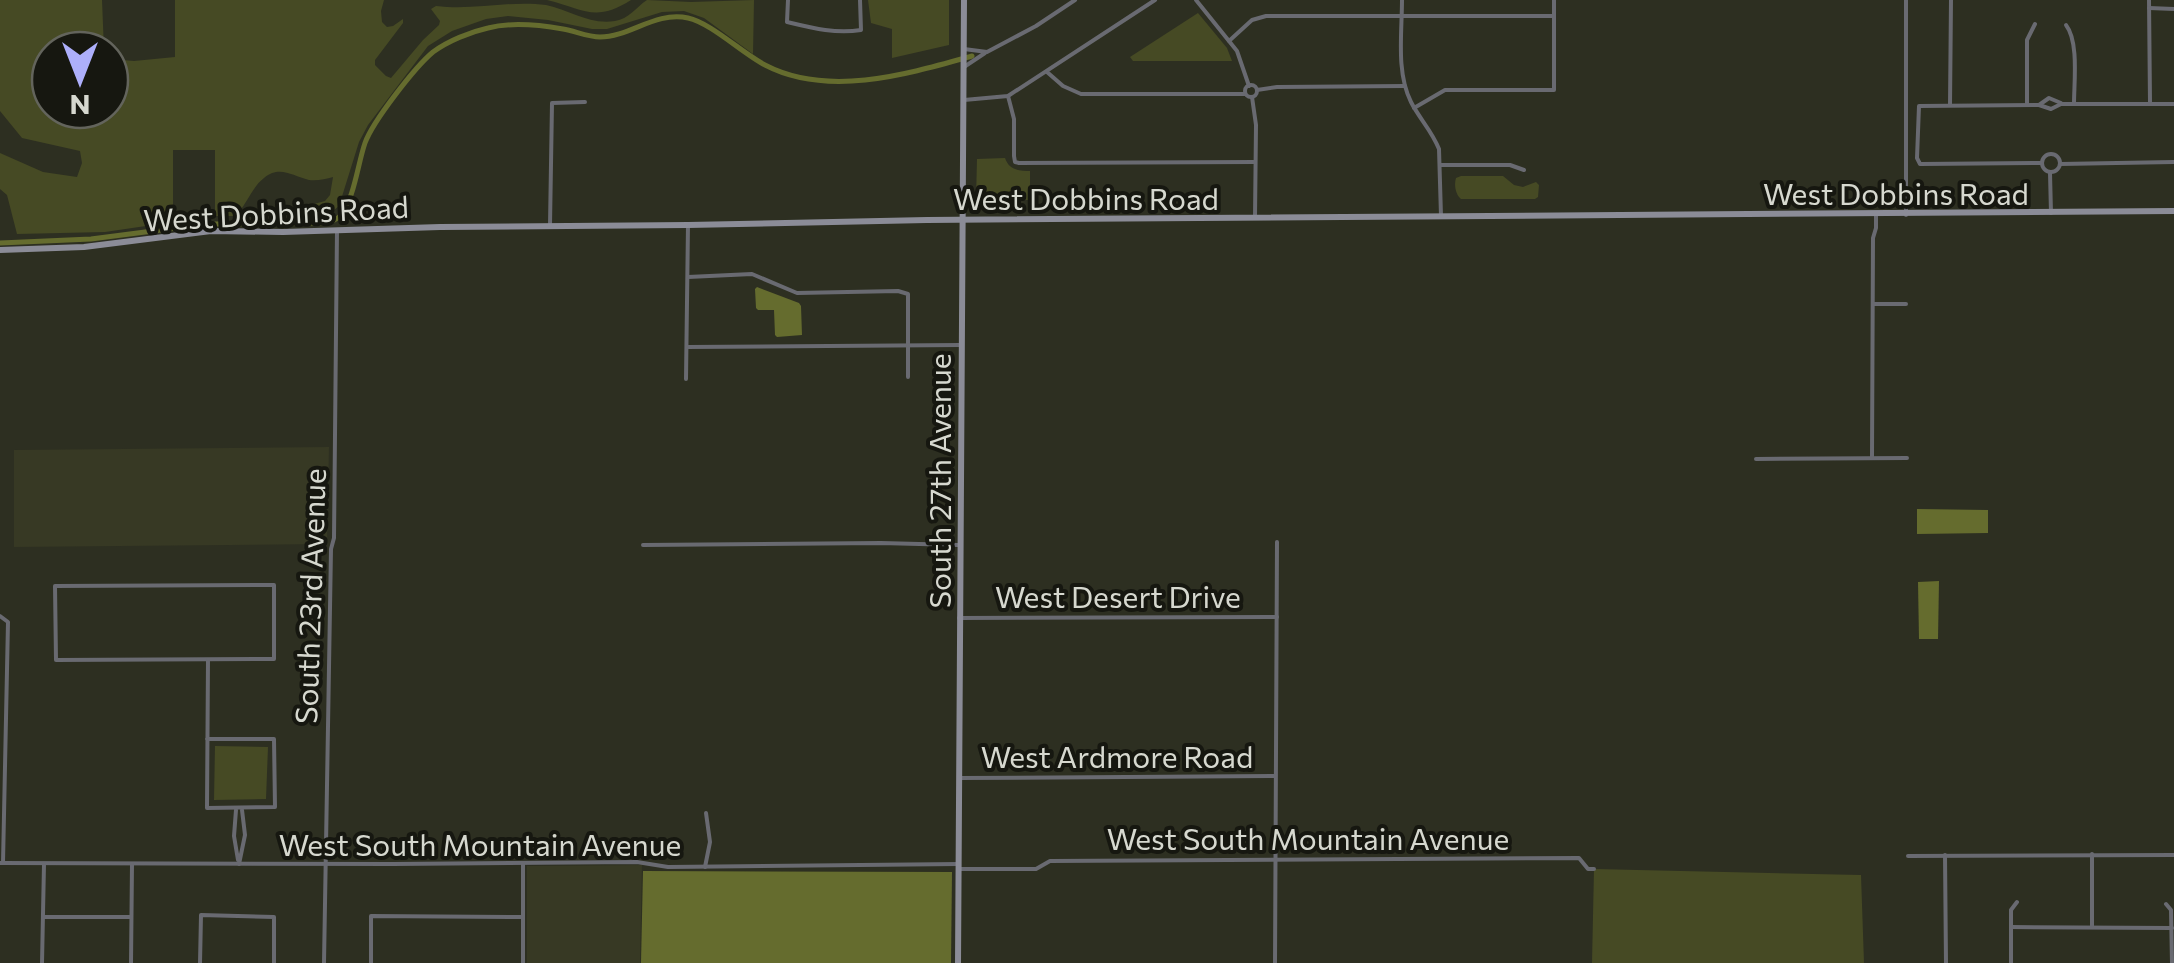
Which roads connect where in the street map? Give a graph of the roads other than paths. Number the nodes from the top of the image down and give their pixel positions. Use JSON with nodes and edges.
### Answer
{"nodes":[{"id":1,"x":788,"y":0,"type":"edge"},
{"id":2,"x":860,"y":0,"type":"edge"},
{"id":3,"x":964,"y":0,"type":"edge"},
{"id":4,"x":1076,"y":0,"type":"edge"},
{"id":5,"x":1155,"y":0,"type":"edge"},
{"id":6,"x":1196,"y":0,"type":"edge"},
{"id":7,"x":1402,"y":0,"type":"edge"},
{"id":8,"x":1554,"y":0,"type":"edge"},
{"id":9,"x":1906,"y":0,"type":"edge"},
{"id":10,"x":1951,"y":0,"type":"edge"},
{"id":11,"x":2150,"y":0,"type":"edge"},
{"id":12,"x":2149,"y":8,"type":"junction"},
{"id":13,"x":2174,"y":8,"type":"edge"},
{"id":14,"x":1402,"y":16,"type":"junction"},
{"id":15,"x":1554,"y":16,"type":"junction"},
{"id":16,"x":2034,"y":24,"type":"dead end"},
{"id":17,"x":2066,"y":26,"type":"dead end"},
{"id":18,"x":1229,"y":41,"type":"junction"},
{"id":19,"x":987,"y":52,"type":"junction"},
{"id":20,"x":964,"y":58,"type":"junction"},
{"id":21,"x":1047,"y":71,"type":"junction"},
{"id":22,"x":1248,"y":86,"type":"junction"},
{"id":23,"x":1405,"y":86,"type":"junction"},
{"id":24,"x":1257,"y":90,"type":"junction"},
{"id":25,"x":1245,"y":94,"type":"junction"},
{"id":26,"x":1008,"y":96,"type":"junction"},
{"id":27,"x":1252,"y":98,"type":"junction"},
{"id":28,"x":964,"y":100,"type":"junction"},
{"id":29,"x":585,"y":102,"type":"dead end"},
{"id":30,"x":2150,"y":103,"type":"junction"},
{"id":31,"x":2039,"y":104,"type":"junction"},
{"id":32,"x":2061,"y":104,"type":"junction"},
{"id":33,"x":2074,"y":104,"type":"junction"},
{"id":34,"x":2174,"y":104,"type":"edge"},
{"id":35,"x":1950,"y":105,"type":"junction"},
{"id":36,"x":2027,"y":105,"type":"junction"},
{"id":37,"x":1414,"y":108,"type":"junction"},
{"id":38,"x":1255,"y":162,"type":"junction"},
{"id":39,"x":2174,"y":162,"type":"edge"},
{"id":40,"x":2041,"y":163,"type":"junction"},
{"id":41,"x":2060,"y":164,"type":"junction"},
{"id":42,"x":1441,"y":165,"type":"junction"},
{"id":43,"x":1524,"y":170,"type":"dead end"},
{"id":44,"x":2050,"y":172,"type":"junction"},
{"id":45,"x":2174,"y":212,"type":"edge"},
{"id":46,"x":2051,"y":213,"type":"junction"},
{"id":47,"x":1876,"y":215,"type":"junction"},
{"id":48,"x":1906,"y":215,"type":"junction"},
{"id":49,"x":1441,"y":217,"type":"junction"},
{"id":50,"x":1255,"y":218,"type":"junction"},
{"id":51,"x":962,"y":220,"type":"junction"},
{"id":52,"x":550,"y":225,"type":"junction"},
{"id":53,"x":688,"y":225,"type":"junction"},
{"id":54,"x":338,"y":230,"type":"junction"},
{"id":55,"x":0,"y":250,"type":"edge"},
{"id":56,"x":688,"y":277,"type":"junction"},
{"id":57,"x":1873,"y":304,"type":"junction"},
{"id":58,"x":1906,"y":304,"type":"dead end"},
{"id":59,"x":909,"y":345,"type":"junction"},
{"id":60,"x":961,"y":345,"type":"junction"},
{"id":61,"x":687,"y":347,"type":"junction"},
{"id":62,"x":908,"y":377,"type":"dead end"},
{"id":63,"x":686,"y":378,"type":"dead end"},
{"id":64,"x":1872,"y":458,"type":"junction"},
{"id":65,"x":1907,"y":458,"type":"dead end"},
{"id":66,"x":1756,"y":459,"type":"dead end"},
{"id":67,"x":1277,"y":542,"type":"dead end"},
{"id":68,"x":643,"y":545,"type":"dead end"},
{"id":69,"x":960,"y":546,"type":"junction"},
{"id":70,"x":0,"y":616,"type":"edge"},
{"id":71,"x":1277,"y":617,"type":"junction"},
{"id":72,"x":959,"y":618,"type":"junction"},
{"id":73,"x":208,"y":660,"type":"junction"},
{"id":74,"x":207,"y":739,"type":"junction"},
{"id":75,"x":1276,"y":776,"type":"junction"},
{"id":76,"x":959,"y":778,"type":"junction"},
{"id":77,"x":239,"y":808,"type":"junction"},
{"id":78,"x":706,"y":813,"type":"dead end"},
{"id":79,"x":2092,"y":854,"type":"junction"},
{"id":80,"x":1946,"y":855,"type":"junction"},
{"id":81,"x":1908,"y":856,"type":"dead end"},
{"id":82,"x":2174,"y":856,"type":"edge"},
{"id":83,"x":1276,"y":862,"type":"junction"},
{"id":84,"x":2,"y":864,"type":"edge"},
{"id":85,"x":44,"y":864,"type":"junction"},
{"id":86,"x":132,"y":864,"type":"junction"},
{"id":87,"x":239,"y":864,"type":"junction"},
{"id":88,"x":326,"y":864,"type":"junction"},
{"id":89,"x":523,"y":864,"type":"junction"},
{"id":90,"x":705,"y":867,"type":"junction"},
{"id":91,"x":959,"y":867,"type":"junction"},
{"id":92,"x":1594,"y":869,"type":"dead end"},
{"id":93,"x":2017,"y":902,"type":"dead end"},
{"id":94,"x":2166,"y":904,"type":"dead end"},
{"id":95,"x":43,"y":917,"type":"junction"},
{"id":96,"x":131,"y":917,"type":"junction"},
{"id":97,"x":523,"y":917,"type":"junction"},
{"id":98,"x":2011,"y":927,"type":"junction"},
{"id":99,"x":2092,"y":928,"type":"junction"},
{"id":100,"x":2172,"y":928,"type":"edge"},
{"id":101,"x":42,"y":963,"type":"edge"},
{"id":102,"x":131,"y":963,"type":"edge"},
{"id":103,"x":200,"y":963,"type":"edge"},
{"id":104,"x":274,"y":963,"type":"edge"},
{"id":105,"x":324,"y":963,"type":"edge"},
{"id":106,"x":371,"y":963,"type":"edge"},
{"id":107,"x":523,"y":963,"type":"edge"},
{"id":108,"x":958,"y":963,"type":"edge"},
{"id":109,"x":1276,"y":963,"type":"edge"},
{"id":110,"x":1946,"y":963,"type":"edge"},
{"id":111,"x":2010,"y":963,"type":"edge"},
{"id":112,"x":2172,"y":963,"type":"edge"}],
"edges":[{"from":1,"to":2,"type":"street"},
{"from":3,"to":20,"type":"main road","name":"South 27th Avenue"},
{"from":4,"to":19,"type":"street"},
{"from":5,"to":21,"type":"street"},
{"from":6,"to":18,"type":"street"},
{"from":7,"to":14,"type":"street"},
{"from":8,"to":15,"type":"street"},
{"from":9,"to":48,"type":"street"},
{"from":10,"to":35,"type":"street"},
{"from":11,"to":12,"type":"street"},
{"from":12,"to":13,"type":"street"},
{"from":12,"to":30,"type":"street"},
{"from":14,"to":15,"type":"street"},
{"from":14,"to":18,"type":"street"},
{"from":14,"to":23,"type":"street"},
{"from":15,"to":37,"type":"street"},
{"from":16,"to":36,"type":"street"},
{"from":17,"to":33,"type":"street"},
{"from":18,"to":22,"type":"street"},
{"from":19,"to":20,"type":"street"},
{"from":19,"to":20,"type":"street"},
{"from":20,"to":28,"type":"main road","name":"South 27th Avenue"},
{"from":21,"to":25,"type":"street"},
{"from":21,"to":26,"type":"street"},
{"from":22,"to":24,"type":"street"},
{"from":22,"to":25,"type":"street"},
{"from":23,"to":24,"type":"street"},
{"from":23,"to":37,"type":"street"},
{"from":24,"to":27,"type":"street"},
{"from":25,"to":27,"type":"street"},
{"from":26,"to":28,"type":"street"},
{"from":26,"to":38,"type":"street"},
{"from":27,"to":38,"type":"street"},
{"from":28,"to":51,"type":"main road","name":"South 27th Avenue"},
{"from":29,"to":52,"type":"street"},
{"from":30,"to":33,"type":"street"},
{"from":30,"to":34,"type":"street"},
{"from":31,"to":32,"type":"street"},
{"from":31,"to":32,"type":"street"},
{"from":31,"to":36,"type":"street"},
{"from":32,"to":33,"type":"street"},
{"from":35,"to":36,"type":"street"},
{"from":35,"to":40,"type":"street"},
{"from":37,"to":42,"type":"street"},
{"from":38,"to":50,"type":"street"},
{"from":39,"to":41,"type":"street"},
{"from":40,"to":41,"type":"street"},
{"from":40,"to":44,"type":"street"},
{"from":41,"to":44,"type":"street"},
{"from":42,"to":43,"type":"street"},
{"from":42,"to":49,"type":"street"},
{"from":44,"to":46,"type":"street"},
{"from":45,"to":46,"type":"main road","name":"West Dobbins Road"},
{"from":46,"to":48,"type":"main road","name":"West Dobbins Road"},
{"from":47,"to":48,"type":"main road","name":"West Dobbins Road"},
{"from":47,"to":49,"type":"main road","name":"West Dobbins Road"},
{"from":47,"to":57,"type":"street"},
{"from":49,"to":50,"type":"main road","name":"West Dobbins Road"},
{"from":50,"to":51,"type":"main road","name":"West Dobbins Road"},
{"from":51,"to":53,"type":"main road","name":"West Dobbins Road"},
{"from":51,"to":60,"type":"main road","name":"South 27th Avenue"},
{"from":52,"to":53,"type":"main road","name":"West Dobbins Road"},
{"from":52,"to":54,"type":"main road","name":"West Dobbins Road"},
{"from":53,"to":56,"type":"street"},
{"from":54,"to":55,"type":"main road","name":"West Dobbins Road"},
{"from":54,"to":88,"type":"street","name":"South 23rd Avenue"},
{"from":56,"to":59,"type":"street"},
{"from":56,"to":61,"type":"street"},
{"from":57,"to":58,"type":"street"},
{"from":57,"to":64,"type":"street"},
{"from":59,"to":60,"type":"street"},
{"from":59,"to":61,"type":"street"},
{"from":59,"to":62,"type":"street"},
{"from":60,"to":69,"type":"main road","name":"South 27th Avenue"},
{"from":61,"to":63,"type":"street"},
{"from":64,"to":65,"type":"street"},
{"from":64,"to":66,"type":"street"},
{"from":67,"to":71,"type":"street"},
{"from":68,"to":69,"type":"street"},
{"from":69,"to":72,"type":"main road","name":"South 27th Avenue"},
{"from":70,"to":84,"type":"street"},
{"from":71,"to":72,"type":"street","name":"West Desert Drive"},
{"from":71,"to":75,"type":"street"},
{"from":72,"to":76,"type":"main road","name":"South 27th Avenue"},
{"from":73,"to":73,"type":"street"},
{"from":73,"to":74,"type":"street"},
{"from":74,"to":77,"type":"street"},
{"from":74,"to":77,"type":"street"},
{"from":75,"to":76,"type":"street","name":"West Ardmore Road"},
{"from":75,"to":83,"type":"street"},
{"from":76,"to":91,"type":"main road","name":"South 27th Avenue"},
{"from":77,"to":87,"type":"street"},
{"from":77,"to":87,"type":"street"},
{"from":78,"to":90,"type":"street"},
{"from":79,"to":80,"type":"street"},
{"from":79,"to":82,"type":"street"},
{"from":79,"to":99,"type":"street"},
{"from":80,"to":81,"type":"street"},
{"from":80,"to":110,"type":"street"},
{"from":83,"to":91,"type":"street","name":"West South Mountain Avenue"},
{"from":83,"to":92,"type":"street","name":"West South Mountain Avenue"},
{"from":83,"to":109,"type":"street"},
{"from":84,"to":85,"type":"street","name":"West South Mountain Avenue"},
{"from":85,"to":86,"type":"street","name":"West South Mountain Avenue"},
{"from":85,"to":95,"type":"street"},
{"from":86,"to":87,"type":"street","name":"West South Mountain Avenue"},
{"from":86,"to":96,"type":"street"},
{"from":87,"to":88,"type":"street","name":"West South Mountain Avenue"},
{"from":88,"to":89,"type":"street","name":"West South Mountain Avenue"},
{"from":88,"to":105,"type":"street","name":"South 23rd Avenue"},
{"from":89,"to":90,"type":"street","name":"West South Mountain Avenue"},
{"from":89,"to":97,"type":"street"},
{"from":90,"to":91,"type":"street","name":"West South Mountain Avenue"},
{"from":91,"to":108,"type":"main road","name":"South 27th Avenue"},
{"from":93,"to":98,"type":"street"},
{"from":94,"to":100,"type":"street"},
{"from":95,"to":96,"type":"street"},
{"from":95,"to":101,"type":"street"},
{"from":96,"to":102,"type":"street"},
{"from":97,"to":106,"type":"street"},
{"from":97,"to":107,"type":"street"},
{"from":98,"to":99,"type":"street"},
{"from":98,"to":111,"type":"street"},
{"from":99,"to":100,"type":"street"},
{"from":100,"to":112,"type":"street"},
{"from":103,"to":104,"type":"street"}]}
